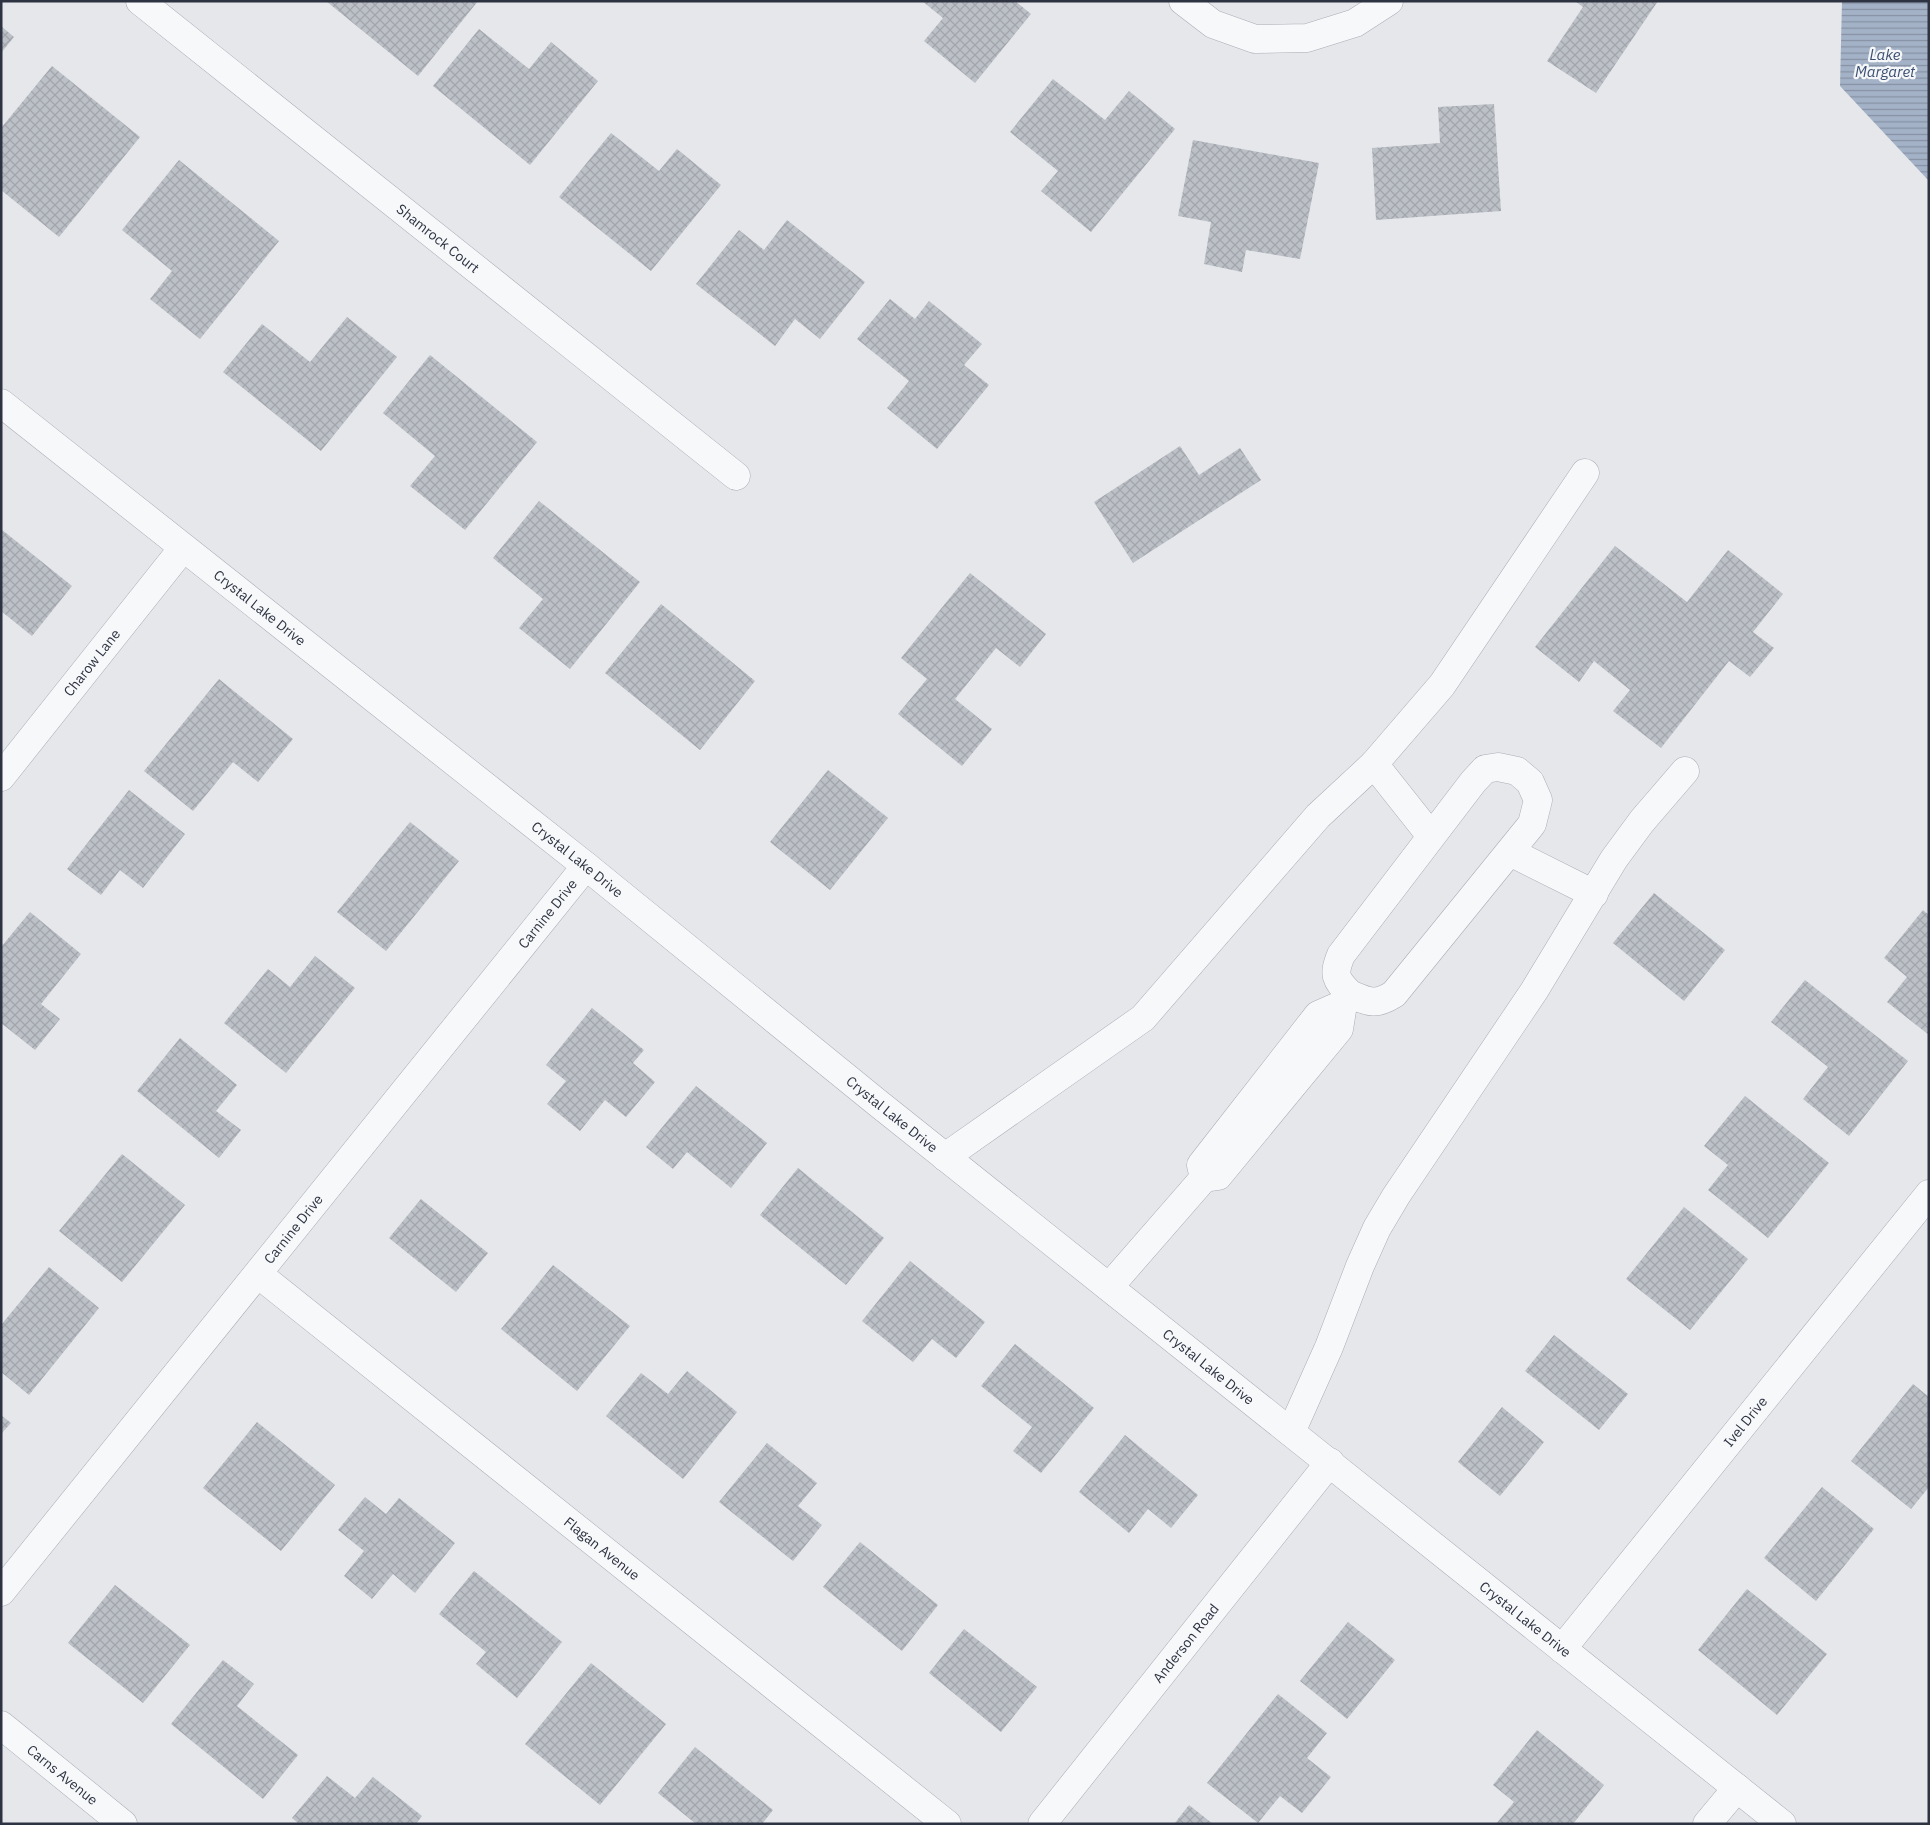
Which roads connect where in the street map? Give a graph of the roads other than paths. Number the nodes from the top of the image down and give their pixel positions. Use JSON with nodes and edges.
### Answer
{"nodes":[{"id":1,"x":140,"y":1,"type":"edge"},
{"id":2,"x":1183,"y":1,"type":"edge"},
{"id":3,"x":1389,"y":1,"type":"edge"},
{"id":4,"x":1,"y":403,"type":"edge"},
{"id":5,"x":1585,"y":473,"type":"dead end"},
{"id":6,"x":736,"y":476,"type":"dead end"},
{"id":7,"x":183,"y":548,"type":"junction"},
{"id":8,"x":1374,"y":764,"type":"junction"},
{"id":9,"x":1685,"y":771,"type":"dead end"},
{"id":10,"x":1,"y":777,"type":"edge"},
{"id":11,"x":1431,"y":836,"type":"junction"},
{"id":12,"x":1510,"y":852,"type":"junction"},
{"id":13,"x":586,"y":866,"type":"junction"},
{"id":14,"x":1594,"y":894,"type":"junction"},
{"id":15,"x":1346,"y":999,"type":"junction"},
{"id":16,"x":945,"y":1157,"type":"junction"},
{"id":17,"x":1929,"y":1194,"type":"edge"},
{"id":18,"x":258,"y":1274,"type":"junction"},
{"id":19,"x":1109,"y":1287,"type":"junction"},
{"id":20,"x":1291,"y":1432,"type":"junction"},
{"id":21,"x":1330,"y":1462,"type":"junction"},
{"id":22,"x":1,"y":1592,"type":"edge"},
{"id":23,"x":1562,"y":1649,"type":"junction"},
{"id":24,"x":1,"y":1725,"type":"edge"},
{"id":25,"x":1737,"y":1788,"type":"junction"},
{"id":26,"x":123,"y":1824,"type":"edge"},
{"id":27,"x":947,"y":1824,"type":"edge"},
{"id":28,"x":1042,"y":1824,"type":"edge"},
{"id":29,"x":1707,"y":1824,"type":"edge"},
{"id":30,"x":1782,"y":1824,"type":"edge"}],
"edges":[{"from":1,"to":6,"type":"street","name":"Shamrock Court"},
{"from":2,"to":3,"type":"street"},
{"from":4,"to":7,"type":"street","name":"Crystal Lake Drive"},
{"from":5,"to":8,"type":"street"},
{"from":7,"to":10,"type":"street","name":"Charow Lane"},
{"from":7,"to":13,"type":"street","name":"Crystal Lake Drive"},
{"from":8,"to":11,"type":"street"},
{"from":8,"to":16,"type":"street"},
{"from":9,"to":14,"type":"street"},
{"from":11,"to":12,"type":"street"},
{"from":11,"to":15,"type":"street"},
{"from":12,"to":14,"type":"street"},
{"from":12,"to":15,"type":"street"},
{"from":13,"to":16,"type":"street","name":"Crystal Lake Drive"},
{"from":13,"to":18,"type":"street","name":"Carnine Drive"},
{"from":14,"to":20,"type":"street"},
{"from":15,"to":19,"type":"street"},
{"from":16,"to":19,"type":"street","name":"Crystal Lake Drive"},
{"from":17,"to":23,"type":"street","name":"Ivel Drive"},
{"from":18,"to":22,"type":"street","name":"Carnine Drive"},
{"from":18,"to":27,"type":"street","name":"Flagan Avenue"},
{"from":19,"to":20,"type":"street","name":"Crystal Lake Drive"},
{"from":20,"to":21,"type":"street","name":"Crystal Lake Drive"},
{"from":21,"to":23,"type":"street","name":"Crystal Lake Drive"},
{"from":21,"to":28,"type":"street","name":"Anderson Road"},
{"from":23,"to":25,"type":"street","name":"Crystal Lake Drive"},
{"from":24,"to":26,"type":"street","name":"Carns Avenue"},
{"from":25,"to":29,"type":"street"},
{"from":25,"to":30,"type":"street","name":"Crystal Lake Drive"}]}
